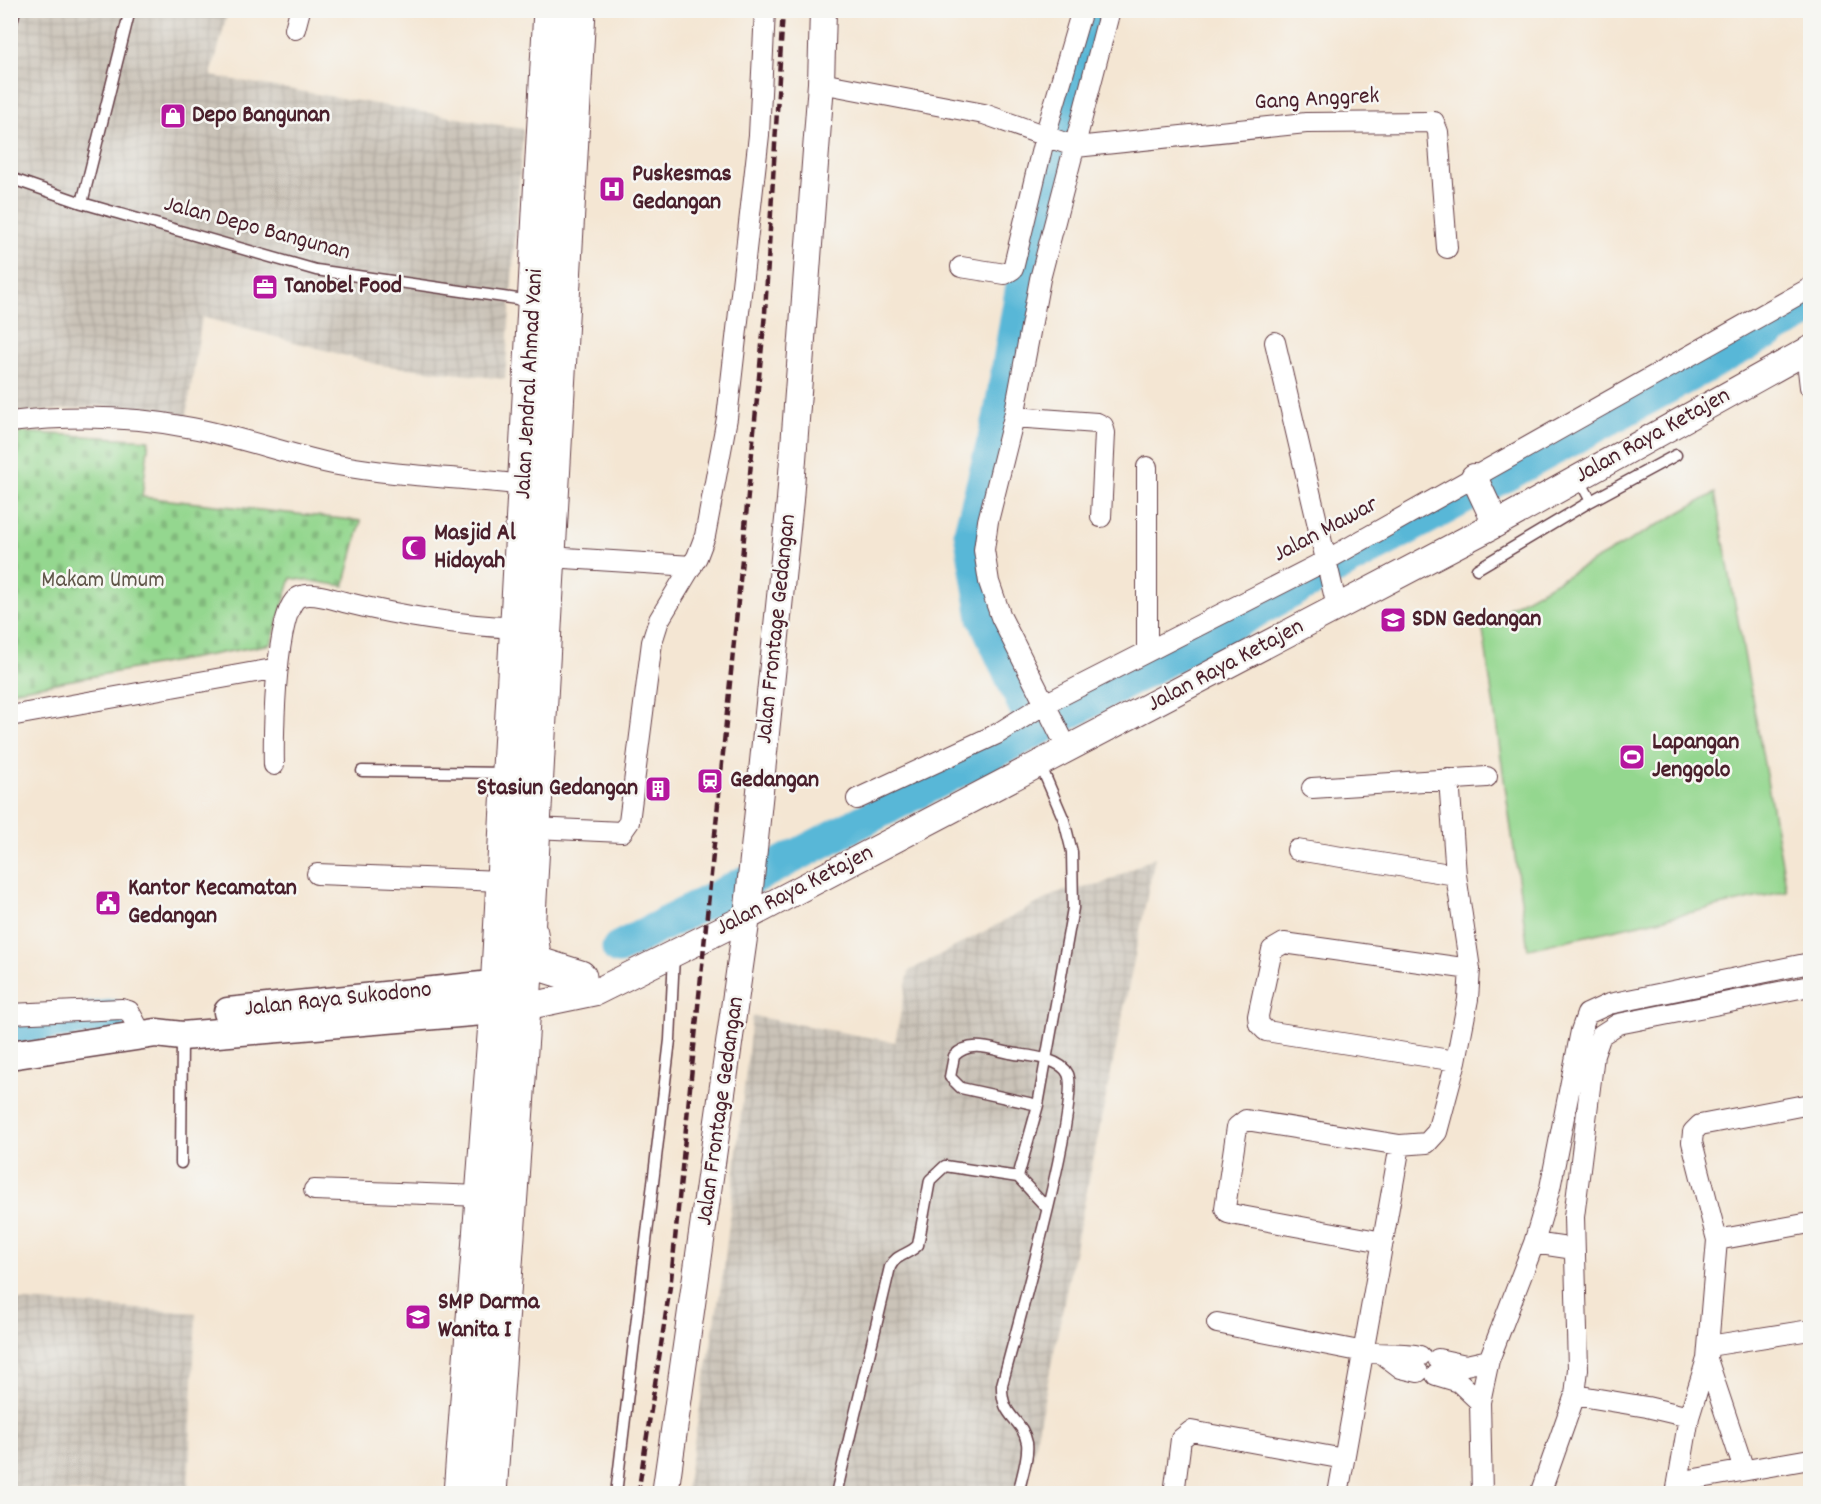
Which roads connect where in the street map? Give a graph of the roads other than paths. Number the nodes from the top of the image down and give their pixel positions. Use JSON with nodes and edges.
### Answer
{"nodes":[{"id":1,"x":15,"y":10,"type":"edge"},
{"id":2,"x":130,"y":10,"type":"edge"},
{"id":3,"x":550,"y":10,"type":"edge"},
{"id":4,"x":579,"y":10,"type":"edge"},
{"id":5,"x":765,"y":10,"type":"edge"},
{"id":6,"x":823,"y":10,"type":"edge"},
{"id":7,"x":1082,"y":10,"type":"edge"},
{"id":8,"x":1110,"y":10,"type":"edge"},
{"id":9,"x":10,"y":30,"type":"edge"},
{"id":10,"x":822,"y":82,"type":"junction"},
{"id":11,"x":1061,"y":142,"type":"junction"},
{"id":12,"x":10,"y":178,"type":"edge"},
{"id":13,"x":82,"y":203,"type":"junction"},
{"id":14,"x":1447,"y":248,"type":"dead end"},
{"id":15,"x":961,"y":267,"type":"dead end"},
{"id":16,"x":1810,"y":288,"type":"edge"},
{"id":17,"x":534,"y":302,"type":"junction"},
{"id":18,"x":1275,"y":342,"type":"dead end"},
{"id":19,"x":1808,"y":350,"type":"edge"},
{"id":20,"x":1810,"y":387,"type":"edge"},
{"id":21,"x":1014,"y":417,"type":"junction"},
{"id":22,"x":10,"y":422,"type":"edge"},
{"id":23,"x":1676,"y":455,"type":"dead end"},
{"id":24,"x":1147,"y":468,"type":"dead end"},
{"id":25,"x":1578,"y":477,"type":"junction"},
{"id":26,"x":1476,"y":480,"type":"junction"},
{"id":27,"x":524,"y":485,"type":"junction"},
{"id":28,"x":1591,"y":501,"type":"junction"},
{"id":29,"x":1101,"y":517,"type":"dead end"},
{"id":30,"x":1494,"y":520,"type":"junction"},
{"id":31,"x":549,"y":557,"type":"junction"},
{"id":32,"x":692,"y":566,"type":"junction"},
{"id":33,"x":1326,"y":566,"type":"junction"},
{"id":34,"x":1477,"y":569,"type":"dead end"},
{"id":35,"x":1336,"y":603,"type":"junction"},
{"id":36,"x":516,"y":628,"type":"junction"},
{"id":37,"x":1147,"y":650,"type":"junction"},
{"id":38,"x":278,"y":668,"type":"junction"},
{"id":39,"x":1046,"y":711,"type":"junction"},
{"id":40,"x":10,"y":716,"type":"edge"},
{"id":41,"x":1065,"y":745,"type":"junction"},
{"id":42,"x":1040,"y":764,"type":"junction"},
{"id":43,"x":274,"y":765,"type":"dead end"},
{"id":44,"x":362,"y":771,"type":"dead end"},
{"id":45,"x":508,"y":773,"type":"junction"},
{"id":46,"x":1487,"y":777,"type":"dead end"},
{"id":47,"x":1449,"y":779,"type":"junction"},
{"id":48,"x":1312,"y":788,"type":"dead end"},
{"id":49,"x":857,"y":800,"type":"dead end"},
{"id":50,"x":534,"y":828,"type":"junction"},
{"id":51,"x":1297,"y":850,"type":"dead end"},
{"id":52,"x":317,"y":874,"type":"dead end"},
{"id":53,"x":1456,"y":875,"type":"junction"},
{"id":54,"x":502,"y":881,"type":"junction"},
{"id":55,"x":750,"y":894,"type":"junction"},
{"id":56,"x":529,"y":917,"type":"junction"},
{"id":57,"x":674,"y":952,"type":"junction"},
{"id":58,"x":1810,"y":963,"type":"edge"},
{"id":59,"x":1470,"y":969,"type":"junction"},
{"id":60,"x":636,"y":974,"type":"junction"},
{"id":61,"x":580,"y":977,"type":"junction"},
{"id":62,"x":1810,"y":986,"type":"edge"},
{"id":63,"x":1666,"y":991,"type":"junction"},
{"id":64,"x":510,"y":995,"type":"junction"},
{"id":65,"x":1671,"y":1011,"type":"junction"},
{"id":66,"x":10,"y":1014,"type":"edge"},
{"id":67,"x":160,"y":1034,"type":"junction"},
{"id":68,"x":10,"y":1055,"type":"edge"},
{"id":69,"x":1046,"y":1060,"type":"junction"},
{"id":70,"x":1456,"y":1061,"type":"junction"},
{"id":71,"x":1810,"y":1104,"type":"edge"},
{"id":72,"x":1038,"y":1105,"type":"junction"},
{"id":73,"x":1400,"y":1145,"type":"junction"},
{"id":74,"x":182,"y":1164,"type":"dead end"},
{"id":75,"x":1018,"y":1177,"type":"junction"},
{"id":76,"x":314,"y":1190,"type":"dead end"},
{"id":77,"x":482,"y":1196,"type":"junction"},
{"id":78,"x":1047,"y":1208,"type":"junction"},
{"id":79,"x":1810,"y":1223,"type":"edge"},
{"id":80,"x":1717,"y":1240,"type":"junction"},
{"id":81,"x":1383,"y":1242,"type":"junction"},
{"id":82,"x":1534,"y":1243,"type":"junction"},
{"id":83,"x":1574,"y":1249,"type":"junction"},
{"id":84,"x":1217,"y":1323,"type":"dead end"},
{"id":85,"x":1810,"y":1330,"type":"edge"},
{"id":86,"x":1364,"y":1352,"type":"junction"},
{"id":87,"x":1708,"y":1352,"type":"junction"},
{"id":88,"x":1489,"y":1359,"type":"junction"},
{"id":89,"x":1428,"y":1365,"type":"junction"},
{"id":90,"x":1575,"y":1395,"type":"junction"},
{"id":91,"x":1480,"y":1402,"type":"junction"},
{"id":92,"x":1689,"y":1417,"type":"junction"},
{"id":93,"x":1344,"y":1459,"type":"junction"},
{"id":94,"x":1810,"y":1459,"type":"edge"},
{"id":95,"x":1744,"y":1470,"type":"junction"},
{"id":96,"x":1677,"y":1488,"type":"edge"},
{"id":97,"x":460,"y":1494,"type":"edge"},
{"id":98,"x":490,"y":1494,"type":"edge"},
{"id":99,"x":616,"y":1494,"type":"edge"},
{"id":100,"x":665,"y":1494,"type":"edge"},
{"id":101,"x":836,"y":1494,"type":"edge"},
{"id":102,"x":1018,"y":1494,"type":"edge"},
{"id":103,"x":1174,"y":1494,"type":"edge"},
{"id":104,"x":1338,"y":1494,"type":"edge"},
{"id":105,"x":1482,"y":1494,"type":"edge"},
{"id":106,"x":1539,"y":1494,"type":"edge"}],
"edges":[{"from":1,"to":9,"type":"lane"},
{"from":2,"to":13,"type":"lane"},
{"from":3,"to":17,"type":"highway","name":"Jalan Jendral Ahmad Yani"},
{"from":4,"to":31,"type":"highway","name":"Jalan Jendral Ahmad Yani"},
{"from":5,"to":32,"type":"street"},
{"from":6,"to":10,"type":"street","name":"Jalan Frontage Gedangan"},
{"from":7,"to":11,"type":"street"},
{"from":8,"to":11,"type":"street"},
{"from":10,"to":11,"type":"street"},
{"from":10,"to":55,"type":"street","name":"Jalan Frontage Gedangan"},
{"from":11,"to":14,"type":"street","name":"Gang Anggrek"},
{"from":11,"to":15,"type":"street"},
{"from":11,"to":21,"type":"street"},
{"from":12,"to":13,"type":"lane","name":"Jalan Depo Bangunan"},
{"from":13,"to":17,"type":"lane","name":"Jalan Depo Bangunan"},
{"from":16,"to":26,"type":"street","name":"Jalan Mawar"},
{"from":17,"to":27,"type":"highway","name":"Jalan Jendral Ahmad Yani"},
{"from":18,"to":33,"type":"street"},
{"from":19,"to":20,"type":"street"},
{"from":19,"to":25,"type":"street","name":"Jalan Raya Ketajen"},
{"from":21,"to":29,"type":"street"},
{"from":21,"to":39,"type":"street"},
{"from":22,"to":27,"type":"street"},
{"from":23,"to":28,"type":"lane"},
{"from":24,"to":37,"type":"street"},
{"from":25,"to":28,"type":"lane"},
{"from":25,"to":30,"type":"street","name":"Jalan Raya Ketajen"},
{"from":26,"to":30,"type":"street"},
{"from":26,"to":33,"type":"street","name":"Jalan Mawar"},
{"from":27,"to":36,"type":"highway","name":"Jalan Jendral Ahmad Yani"},
{"from":28,"to":34,"type":"lane"},
{"from":30,"to":35,"type":"street","name":"Jalan Raya Ketajen"},
{"from":31,"to":32,"type":"street"},
{"from":31,"to":50,"type":"highway","name":"Jalan Jendral Ahmad Yani"},
{"from":32,"to":50,"type":"street"},
{"from":33,"to":35,"type":"street"},
{"from":33,"to":37,"type":"street","name":"Jalan Mawar"},
{"from":35,"to":41,"type":"street","name":"Jalan Raya Ketajen"},
{"from":36,"to":38,"type":"street"},
{"from":36,"to":45,"type":"highway","name":"Jalan Jendral Ahmad Yani"},
{"from":37,"to":39,"type":"street","name":"Jalan Mawar"},
{"from":38,"to":40,"type":"street"},
{"from":38,"to":43,"type":"street"},
{"from":39,"to":41,"type":"street"},
{"from":39,"to":49,"type":"street","name":"Jalan Mawar"},
{"from":41,"to":42,"type":"street","name":"Jalan Raya Ketajen"},
{"from":42,"to":55,"type":"street","name":"Jalan Raya Ketajen"},
{"from":42,"to":69,"type":"lane"},
{"from":44,"to":45,"type":"lane"},
{"from":45,"to":54,"type":"highway","name":"Jalan Jendral Ahmad Yani"},
{"from":46,"to":47,"type":"street"},
{"from":47,"to":48,"type":"street"},
{"from":47,"to":53,"type":"street"},
{"from":50,"to":56,"type":"highway","name":"Jalan Jendral Ahmad Yani"},
{"from":51,"to":53,"type":"street"},
{"from":52,"to":54,"type":"street"},
{"from":53,"to":59,"type":"street"},
{"from":54,"to":64,"type":"highway","name":"Jalan Jendral Ahmad Yani"},
{"from":55,"to":57,"type":"street","name":"Jalan Raya Ketajen"},
{"from":55,"to":100,"type":"street","name":"Jalan Frontage Gedangan"},
{"from":56,"to":61,"type":"highway"},
{"from":56,"to":64,"type":"highway","name":"Jalan Jendral Ahmad Yani"},
{"from":57,"to":60,"type":"street","name":"Jalan Raya Ketajen"},
{"from":57,"to":99,"type":"lane"},
{"from":58,"to":63,"type":"street"},
{"from":59,"to":70,"type":"street"},
{"from":59,"to":70,"type":"street"},
{"from":60,"to":61,"type":"street","name":"Jalan Raya Ketajen"},
{"from":60,"to":64,"type":"street","name":"Jalan Raya Ketajen"},
{"from":61,"to":64,"type":"street","name":"Jalan Raya Ketajen"},
{"from":62,"to":65,"type":"street"},
{"from":63,"to":65,"type":"street"},
{"from":63,"to":82,"type":"street"},
{"from":64,"to":67,"type":"main road","name":"Jalan Raya Sukodono"},
{"from":64,"to":77,"type":"highway"},
{"from":64,"to":98,"type":"highway"},
{"from":65,"to":83,"type":"street"},
{"from":66,"to":67,"type":"street"},
{"from":67,"to":68,"type":"main road","name":"Jalan Raya Sukodono"},
{"from":67,"to":74,"type":"lane"},
{"from":69,"to":72,"type":"lane"},
{"from":69,"to":72,"type":"lane"},
{"from":69,"to":78,"type":"lane"},
{"from":70,"to":73,"type":"street"},
{"from":71,"to":80,"type":"street"},
{"from":72,"to":75,"type":"lane"},
{"from":73,"to":81,"type":"street"},
{"from":73,"to":81,"type":"street"},
{"from":75,"to":78,"type":"lane"},
{"from":75,"to":101,"type":"lane"},
{"from":76,"to":77,"type":"street"},
{"from":77,"to":97,"type":"highway"},
{"from":78,"to":102,"type":"lane"},
{"from":79,"to":80,"type":"street"},
{"from":80,"to":87,"type":"street"},
{"from":81,"to":86,"type":"street"},
{"from":82,"to":83,"type":"street"},
{"from":82,"to":88,"type":"street"},
{"from":83,"to":90,"type":"street"},
{"from":84,"to":86,"type":"street"},
{"from":85,"to":87,"type":"street"},
{"from":86,"to":89,"type":"street"},
{"from":86,"to":93,"type":"street"},
{"from":87,"to":92,"type":"street"},
{"from":87,"to":95,"type":"street"},
{"from":88,"to":89,"type":"street"},
{"from":88,"to":91,"type":"street"},
{"from":89,"to":91,"type":"street"},
{"from":90,"to":92,"type":"street"},
{"from":90,"to":106,"type":"street"},
{"from":91,"to":105,"type":"street"},
{"from":92,"to":96,"type":"street"},
{"from":93,"to":103,"type":"street"},
{"from":93,"to":104,"type":"street"},
{"from":94,"to":95,"type":"street"},
{"from":95,"to":96,"type":"street"}]}
